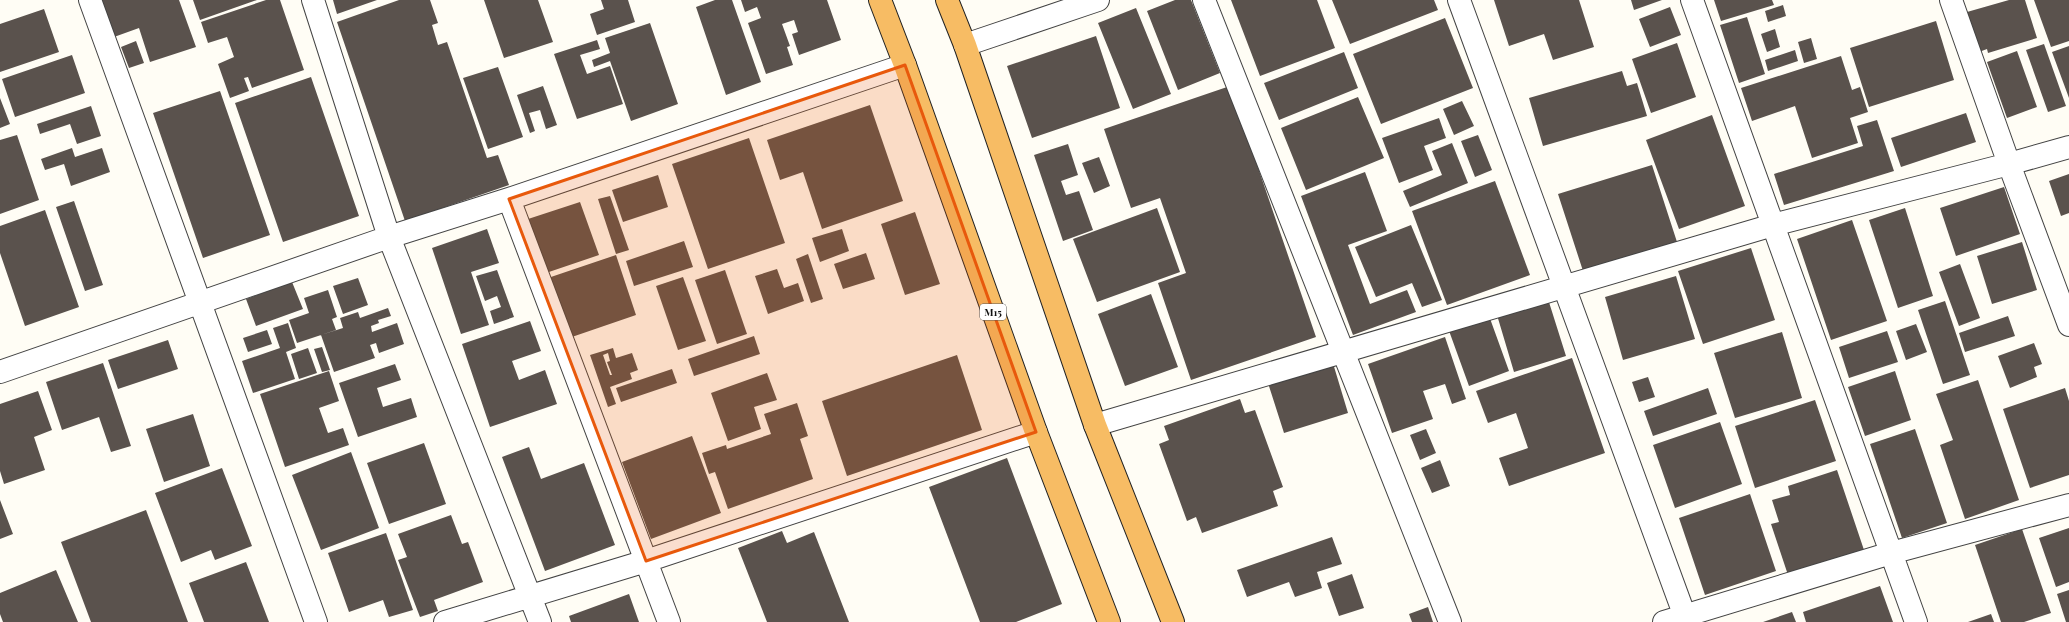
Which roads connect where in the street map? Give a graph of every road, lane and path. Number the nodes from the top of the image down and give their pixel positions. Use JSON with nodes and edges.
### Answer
{"nodes":[{"id":1,"x":90,"y":0,"type":"edge"},
{"id":2,"x":313,"y":0,"type":"edge"},
{"id":3,"x":880,"y":0,"type":"edge"},
{"id":4,"x":947,"y":0,"type":"edge"},
{"id":5,"x":1098,"y":0,"type":"edge"},
{"id":6,"x":1204,"y":0,"type":"edge"},
{"id":7,"x":1459,"y":0,"type":"edge"},
{"id":8,"x":1692,"y":0,"type":"edge"},
{"id":9,"x":1951,"y":0,"type":"edge"},
{"id":10,"x":965,"y":45,"type":"junction"},
{"id":11,"x":905,"y":65,"type":"junction"},
{"id":12,"x":2069,"y":147,"type":"edge"},
{"id":13,"x":2009,"y":164,"type":"junction"},
{"id":14,"x":509,"y":199,"type":"junction"},
{"id":15,"x":1773,"y":224,"type":"junction"},
{"id":16,"x":389,"y":237,"type":"junction"},
{"id":17,"x":1563,"y":287,"type":"junction"},
{"id":18,"x":200,"y":304,"type":"junction"},
{"id":19,"x":2069,"y":325,"type":"edge"},
{"id":20,"x":1343,"y":351,"type":"junction"},
{"id":21,"x":0,"y":372,"type":"edge"},
{"id":22,"x":1095,"y":425,"type":"junction"},
{"id":23,"x":1036,"y":432,"type":"junction"},
{"id":24,"x":2069,"y":505,"type":"edge"},
{"id":25,"x":1891,"y":553,"type":"junction"},
{"id":26,"x":646,"y":561,"type":"junction"},
{"id":27,"x":531,"y":596,"type":"junction"},
{"id":28,"x":1686,"y":619,"type":"edge"},
{"id":29,"x":316,"y":622,"type":"edge"},
{"id":30,"x":445,"y":622,"type":"edge"},
{"id":31,"x":540,"y":622,"type":"edge"},
{"id":32,"x":669,"y":622,"type":"edge"},
{"id":33,"x":1110,"y":622,"type":"edge"},
{"id":34,"x":1173,"y":622,"type":"edge"},
{"id":35,"x":1450,"y":622,"type":"edge"},
{"id":36,"x":1664,"y":622,"type":"edge"},
{"id":37,"x":1916,"y":622,"type":"edge"}],
"edges":[{"from":1,"to":18,"type":"street"},
{"from":2,"to":16,"type":"street"},
{"from":3,"to":11,"type":"highway","number":"M15"},
{"from":4,"to":10,"type":"highway"},
{"from":5,"to":10,"type":"street"},
{"from":6,"to":20,"type":"street"},
{"from":7,"to":17,"type":"street"},
{"from":8,"to":15,"type":"street"},
{"from":9,"to":13,"type":"street"},
{"from":10,"to":22,"type":"highway"},
{"from":11,"to":14,"type":"street"},
{"from":11,"to":23,"type":"highway","number":"M15"},
{"from":12,"to":13,"type":"street"},
{"from":13,"to":15,"type":"street"},
{"from":13,"to":19,"type":"street"},
{"from":14,"to":16,"type":"street"},
{"from":14,"to":26,"type":"street"},
{"from":15,"to":17,"type":"street"},
{"from":15,"to":25,"type":"street"},
{"from":16,"to":18,"type":"street"},
{"from":16,"to":27,"type":"street"},
{"from":17,"to":20,"type":"street"},
{"from":17,"to":28,"type":"street"},
{"from":18,"to":21,"type":"street"},
{"from":18,"to":29,"type":"street"},
{"from":20,"to":22,"type":"street"},
{"from":20,"to":35,"type":"street"},
{"from":22,"to":34,"type":"highway"},
{"from":23,"to":26,"type":"street"},
{"from":23,"to":33,"type":"highway","number":"M15"},
{"from":24,"to":25,"type":"street"},
{"from":25,"to":28,"type":"street"},
{"from":25,"to":37,"type":"street"},
{"from":26,"to":27,"type":"street"},
{"from":26,"to":32,"type":"street"},
{"from":27,"to":30,"type":"street"},
{"from":27,"to":31,"type":"street"},
{"from":28,"to":36,"type":"street"}]}
